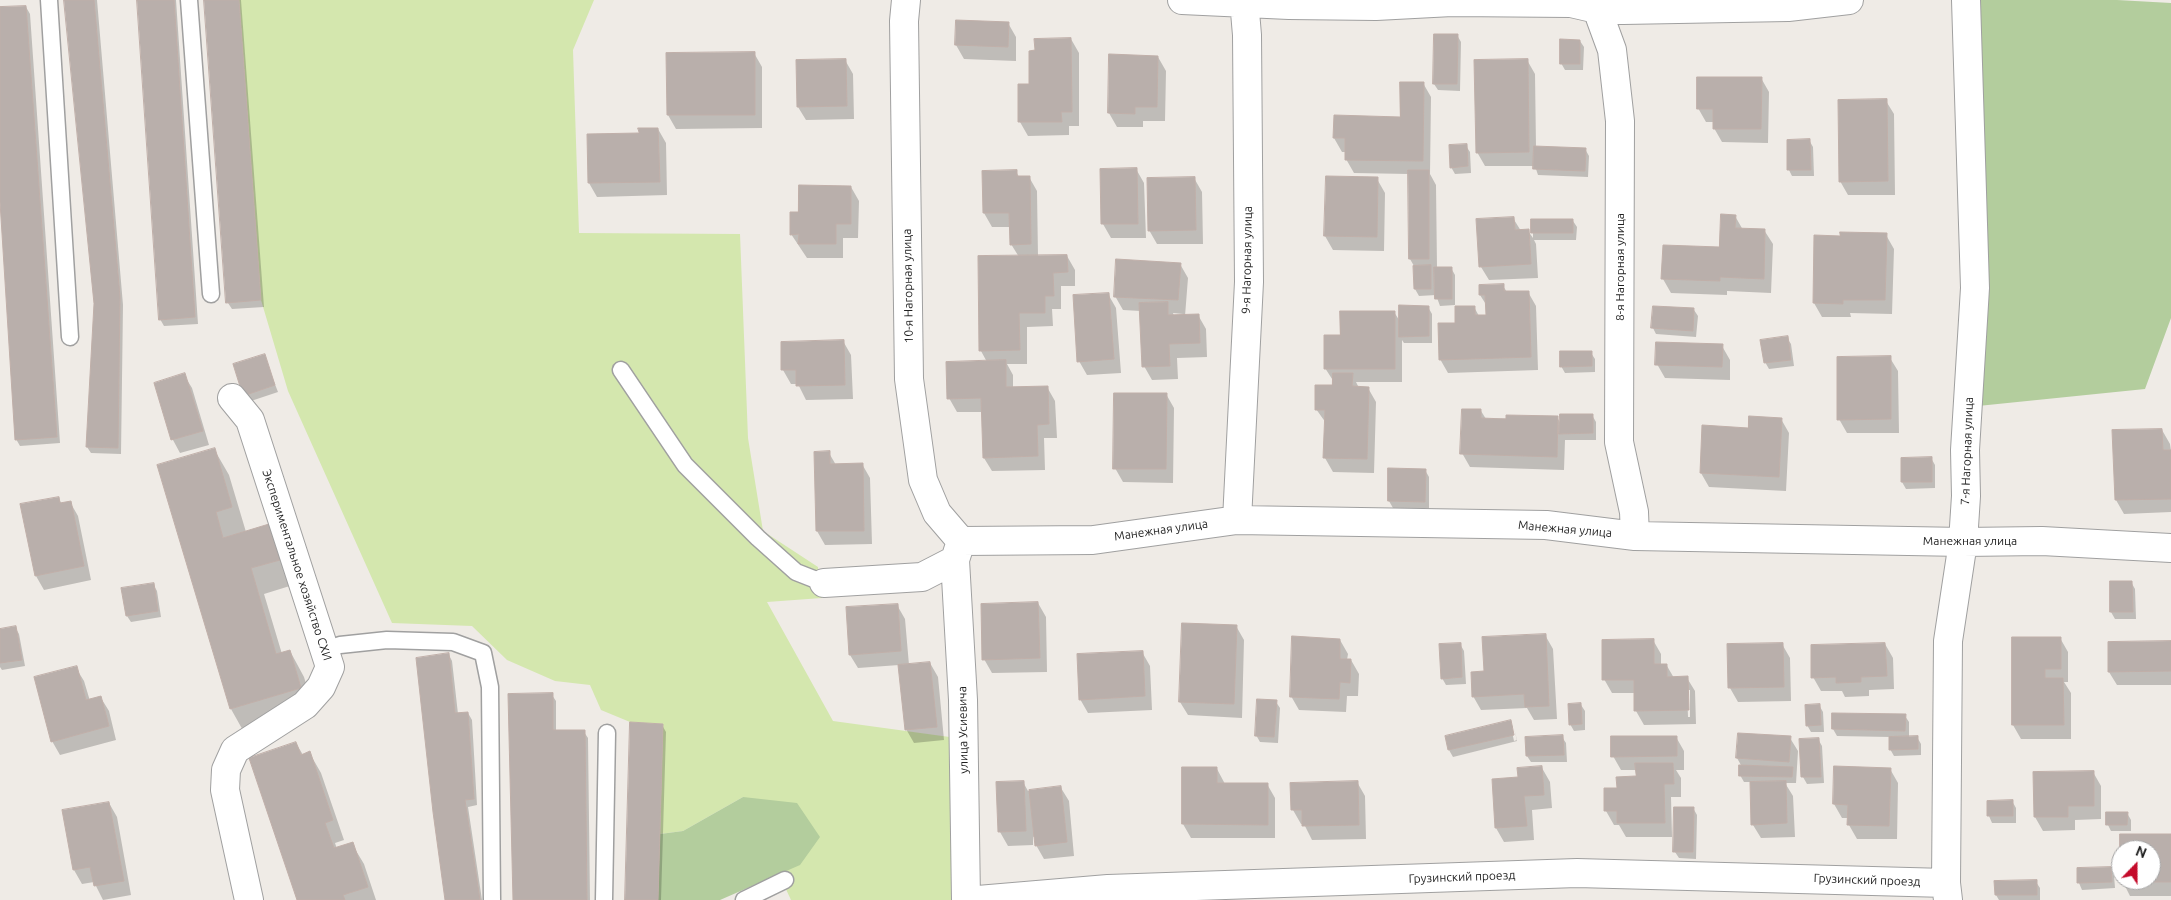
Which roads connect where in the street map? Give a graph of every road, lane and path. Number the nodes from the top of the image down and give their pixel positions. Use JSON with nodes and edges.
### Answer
{"nodes":[{"id":1,"x":49,"y":0,"type":"edge"},
{"id":2,"x":189,"y":0,"type":"edge"},
{"id":3,"x":906,"y":0,"type":"edge"},
{"id":4,"x":1182,"y":0,"type":"edge"},
{"id":5,"x":1849,"y":0,"type":"edge"},
{"id":6,"x":1966,"y":0,"type":"edge"},
{"id":7,"x":1244,"y":1,"type":"edge"},
{"id":8,"x":1596,"y":5,"type":"edge"},
{"id":9,"x":211,"y":294,"type":"dead end"},
{"id":10,"x":70,"y":337,"type":"dead end"},
{"id":11,"x":621,"y":370,"type":"dead end"},
{"id":12,"x":232,"y":398,"type":"dead end"},
{"id":13,"x":1237,"y":520,"type":"junction"},
{"id":14,"x":1635,"y":536,"type":"junction"},
{"id":15,"x":1963,"y":542,"type":"junction"},
{"id":16,"x":2171,"y":548,"type":"edge"},
{"id":17,"x":958,"y":550,"type":"junction"},
{"id":18,"x":824,"y":583,"type":"joint"},
{"id":19,"x":325,"y":650,"type":"junction"},
{"id":20,"x":607,"y":733,"type":"dead end"},
{"id":21,"x":785,"y":880,"type":"dead end"},
{"id":22,"x":1947,"y":891,"type":"edge"},
{"id":23,"x":249,"y":900,"type":"edge"},
{"id":24,"x":492,"y":900,"type":"edge"},
{"id":25,"x":604,"y":900,"type":"edge"},
{"id":26,"x":744,"y":900,"type":"edge"},
{"id":27,"x":966,"y":900,"type":"edge"},
{"id":28,"x":978,"y":900,"type":"edge"}],
"edges":[{"from":1,"to":10,"type":"lane"},
{"from":2,"to":9,"type":"lane"},
{"from":3,"to":17,"type":"street","name":"10-я Нагорная улица"},
{"from":4,"to":7,"type":"street"},
{"from":5,"to":8,"type":"street"},
{"from":6,"to":15,"type":"street","name":"7-я Нагорная улица"},
{"from":7,"to":8,"type":"street"},
{"from":7,"to":13,"type":"street","name":"9-я Нагорная улица"},
{"from":8,"to":14,"type":"street","name":"8-я Нагорная улица"},
{"from":11,"to":18,"type":"lane"},
{"from":12,"to":19,"type":"street","name":"Экспериментальное хозяйство СХИ"},
{"from":13,"to":14,"type":"street","name":"Манежная улица"},
{"from":13,"to":17,"type":"street","name":"Манежная улица"},
{"from":14,"to":15,"type":"street","name":"Манежная улица"},
{"from":15,"to":16,"type":"street","name":"Манежная улица"},
{"from":15,"to":22,"type":"street","name":"7-я Нагорная улица"},
{"from":17,"to":18,"type":"street","name":"Манежная улица"},
{"from":17,"to":27,"type":"street","name":"улица Усиевича"},
{"from":19,"to":23,"type":"street","name":"Экспериментальное хозяйство СХИ"},
{"from":19,"to":24,"type":"lane"},
{"from":20,"to":25,"type":"lane"},
{"from":21,"to":26,"type":"lane"},
{"from":22,"to":28,"type":"street","name":"Грузинский проезд"}]}
